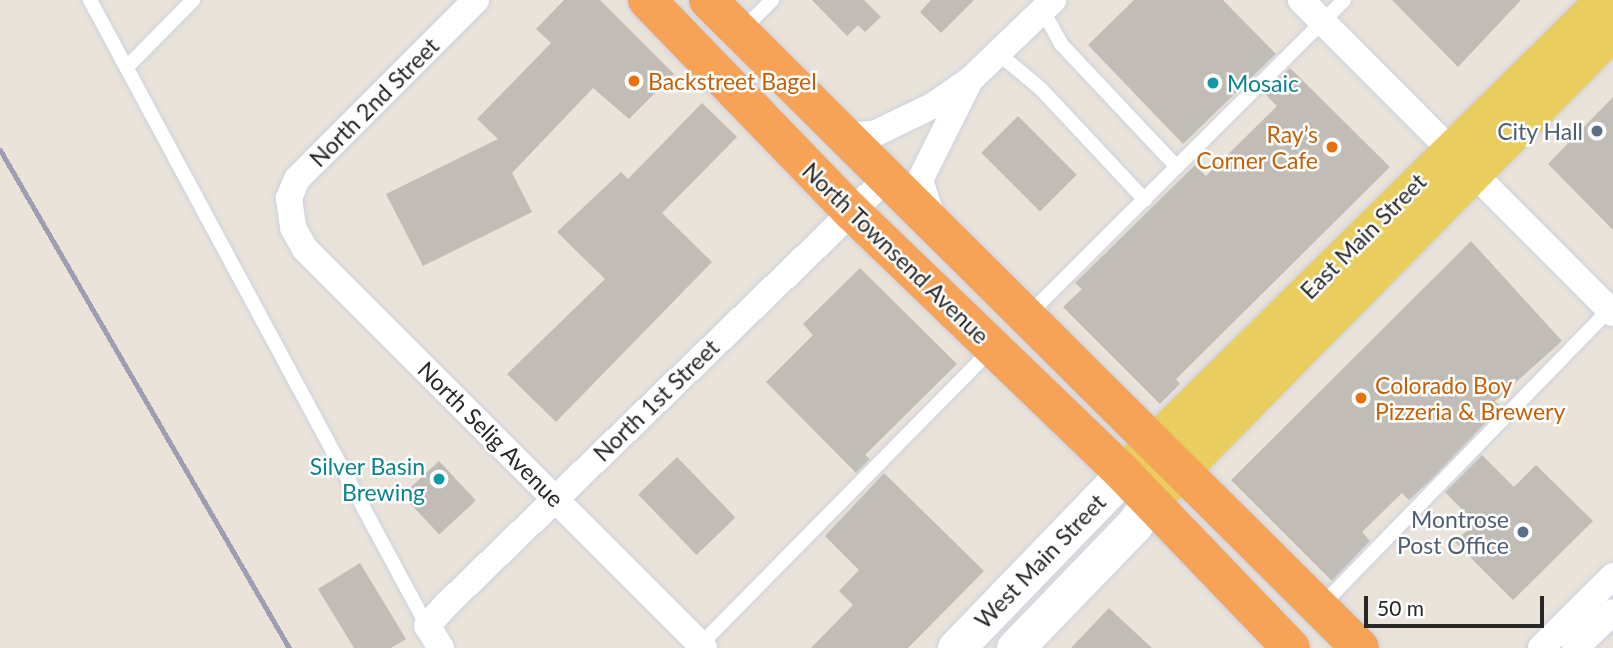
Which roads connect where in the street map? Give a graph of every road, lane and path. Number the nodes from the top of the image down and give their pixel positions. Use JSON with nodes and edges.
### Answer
{"nodes":[{"id":1,"x":90,"y":0,"type":"edge"},
{"id":2,"x":193,"y":0,"type":"edge"},
{"id":3,"x":476,"y":0,"type":"edge"},
{"id":4,"x":647,"y":0,"type":"edge"},
{"id":5,"x":708,"y":0,"type":"edge"},
{"id":6,"x":772,"y":0,"type":"edge"},
{"id":7,"x":1301,"y":0,"type":"edge"},
{"id":8,"x":1343,"y":0,"type":"edge"},
{"id":9,"x":1605,"y":0,"type":"edge"},
{"id":10,"x":1048,"y":6,"type":"edge"},
{"id":11,"x":1324,"y":22,"type":"junction"},
{"id":12,"x":741,"y":31,"type":"junction"},
{"id":13,"x":1613,"y":31,"type":"edge"},
{"id":14,"x":999,"y":54,"type":"junction"},
{"id":15,"x":128,"y":66,"type":"junction"},
{"id":16,"x":971,"y":79,"type":"junction"},
{"id":17,"x":842,"y":136,"type":"junction"},
{"id":18,"x":1463,"y":161,"type":"junction"},
{"id":19,"x":1177,"y":167,"type":"junction"},
{"id":20,"x":888,"y":177,"type":"junction"},
{"id":21,"x":1145,"y":200,"type":"junction"},
{"id":22,"x":852,"y":212,"type":"junction"},
{"id":23,"x":289,"y":213,"type":"joint"},
{"id":24,"x":937,"y":227,"type":"junction"},
{"id":25,"x":1612,"y":310,"type":"edge"},
{"id":26,"x":1025,"y":318,"type":"junction"},
{"id":27,"x":993,"y":348,"type":"junction"},
{"id":28,"x":1169,"y":455,"type":"junction"},
{"id":29,"x":1124,"y":474,"type":"junction"},
{"id":30,"x":556,"y":497,"type":"junction"},
{"id":31,"x":1150,"y":501,"type":"junction"},
{"id":32,"x":1613,"y":576,"type":"edge"},
{"id":33,"x":1320,"y":607,"type":"junction"},
{"id":34,"x":1613,"y":612,"type":"edge"},
{"id":35,"x":434,"y":637,"type":"edge"},
{"id":36,"x":1277,"y":643,"type":"edge"},
{"id":37,"x":700,"y":647,"type":"edge"},
{"id":38,"x":956,"y":648,"type":"edge"},
{"id":39,"x":1015,"y":648,"type":"edge"},
{"id":40,"x":1360,"y":648,"type":"edge"},
{"id":41,"x":1541,"y":648,"type":"edge"},
{"id":42,"x":1575,"y":648,"type":"edge"}],
"edges":[{"from":1,"to":15,"type":"lane"},
{"from":2,"to":15,"type":"lane"},
{"from":3,"to":23,"type":"street","name":"North 2nd Street"},
{"from":4,"to":22,"type":"highway","name":"North Townsend Avenue"},
{"from":5,"to":12,"type":"highway","name":"North Townsend Avenue"},
{"from":6,"to":12,"type":"lane"},
{"from":7,"to":11,"type":"street"},
{"from":8,"to":11,"type":"lane"},
{"from":9,"to":18,"type":"main road","name":"East Main Street"},
{"from":10,"to":14,"type":"street"},
{"from":10,"to":19,"type":"lane"},
{"from":11,"to":18,"type":"street"},
{"from":11,"to":19,"type":"lane"},
{"from":12,"to":17,"type":"highway","name":"North Townsend Avenue"},
{"from":13,"to":18,"type":"main road","name":"East Main Street"},
{"from":14,"to":16,"type":"street"},
{"from":14,"to":21,"type":"lane"},
{"from":15,"to":35,"type":"lane"},
{"from":16,"to":17,"type":"street"},
{"from":16,"to":24,"type":"street"},
{"from":17,"to":20,"type":"highway","name":"North Townsend Avenue"},
{"from":18,"to":25,"type":"street"},
{"from":18,"to":28,"type":"main road","name":"East Main Street"},
{"from":19,"to":21,"type":"lane"},
{"from":20,"to":22,"type":"street","name":"North 1st Street"},
{"from":20,"to":24,"type":"highway","name":"North Townsend Avenue"},
{"from":21,"to":26,"type":"lane"},
{"from":22,"to":27,"type":"highway","name":"North Townsend Avenue"},
{"from":22,"to":30,"type":"street","name":"North 1st Street"},
{"from":23,"to":30,"type":"street","name":"North Selig Avenue"},
{"from":24,"to":26,"type":"highway","name":"North Townsend Avenue"},
{"from":25,"to":33,"type":"lane"},
{"from":26,"to":28,"type":"highway","name":"North Townsend Avenue"},
{"from":27,"to":29,"type":"highway","name":"North Townsend Avenue"},
{"from":27,"to":37,"type":"lane"},
{"from":28,"to":29,"type":"main road","name":"East Main Street"},
{"from":28,"to":31,"type":"main road","name":"East Main Street"},
{"from":28,"to":33,"type":"highway","name":"North Townsend Avenue"},
{"from":29,"to":31,"type":"highway","name":"North Townsend Avenue"},
{"from":29,"to":38,"type":"main road","name":"West Main Street"},
{"from":30,"to":35,"type":"street","name":"North 1st Street"},
{"from":30,"to":37,"type":"street","name":"North Selig Avenue"},
{"from":31,"to":36,"type":"highway","name":"North Townsend Avenue"},
{"from":31,"to":39,"type":"main road","name":"West Main Street"},
{"from":32,"to":41,"type":"street"},
{"from":33,"to":40,"type":"highway","name":"North Townsend Avenue"},
{"from":34,"to":42,"type":"street"}]}
